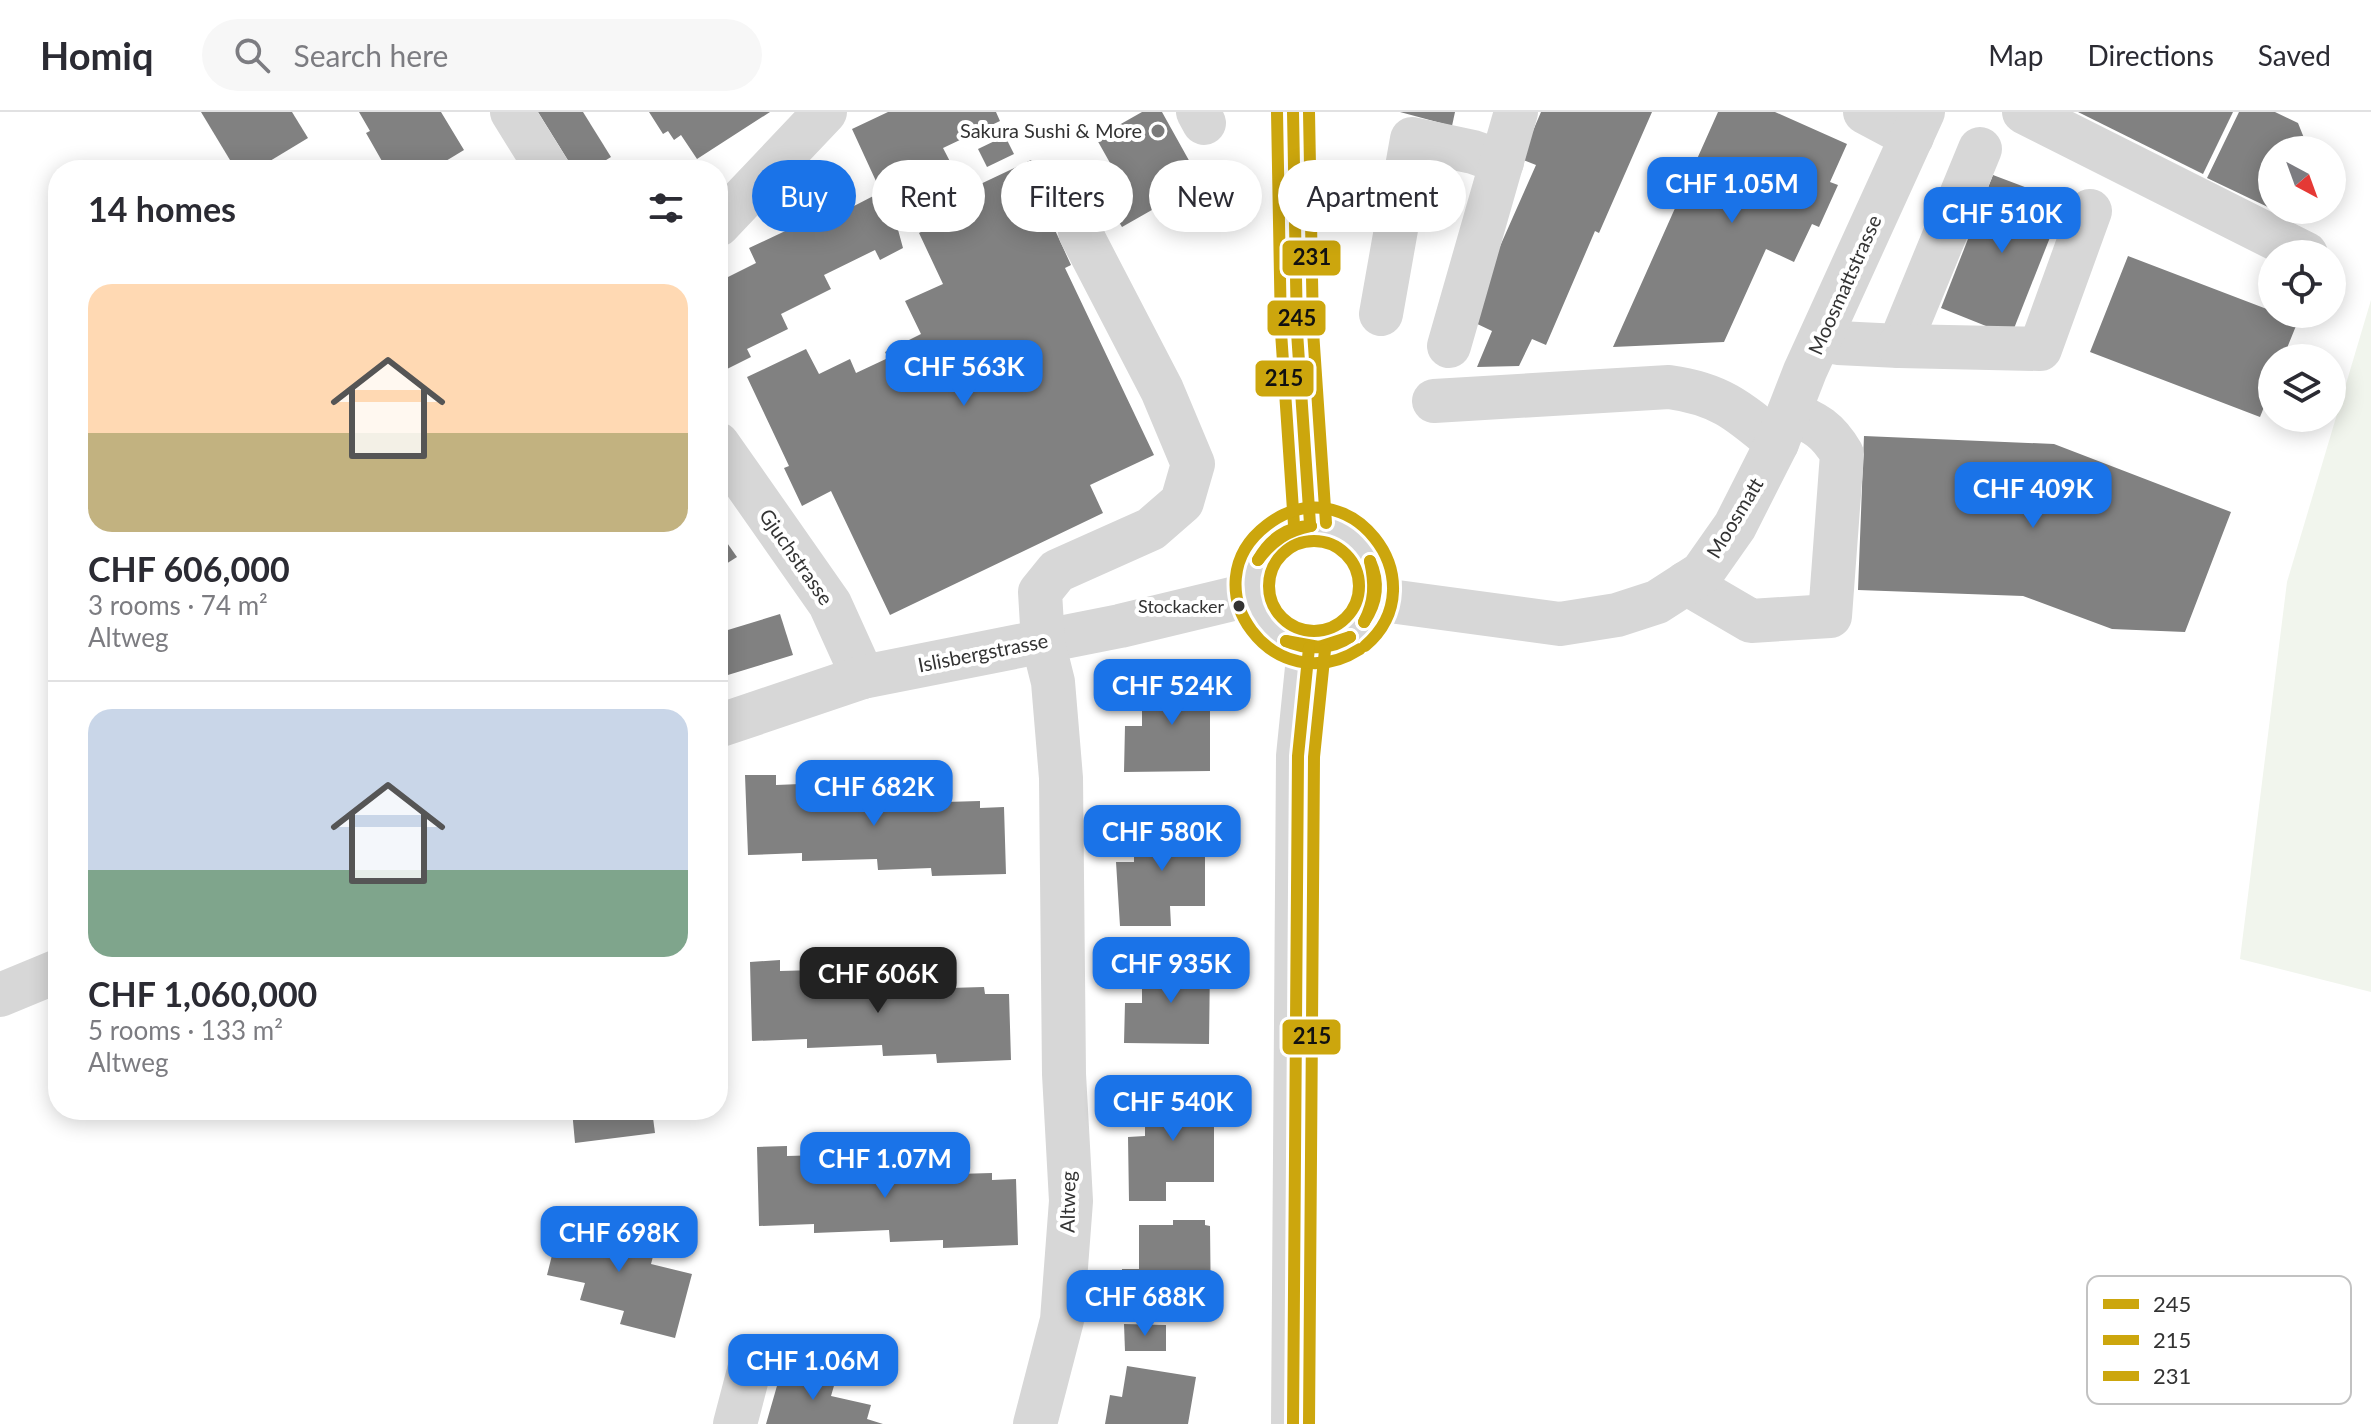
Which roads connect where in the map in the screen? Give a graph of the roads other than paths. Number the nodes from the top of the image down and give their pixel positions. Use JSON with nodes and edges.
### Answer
{"nodes":[{"id":1,"x":512,"y":112,"type":"edge"},
{"id":2,"x":825,"y":112,"type":"edge"},
{"id":3,"x":1293,"y":112,"type":"edge"},
{"id":4,"x":1516,"y":112,"type":"edge"},
{"id":5,"x":1865,"y":112,"type":"edge"},
{"id":6,"x":2024,"y":112,"type":"edge"},
{"id":7,"x":1918,"y":125,"type":"edge"},
{"id":8,"x":1980,"y":149,"type":"dead end"},
{"id":9,"x":542,"y":160,"type":"edge"},
{"id":10,"x":1502,"y":162,"type":"junction"},
{"id":11,"x":2090,"y":211,"type":"dead end"},
{"id":12,"x":728,"y":214,"type":"edge"},
{"id":13,"x":1080,"y":232,"type":"dead end"},
{"id":14,"x":2278,"y":240,"type":"edge"},
{"id":15,"x":1381,"y":314,"type":"dead end"},
{"id":16,"x":1449,"y":346,"type":"dead end"},
{"id":17,"x":1899,"y":346,"type":"junction"},
{"id":18,"x":1814,"y":352,"type":"junction"},
{"id":19,"x":1434,"y":401,"type":"dead end"},
{"id":20,"x":1783,"y":428,"type":"junction"},
{"id":21,"x":728,"y":458,"type":"edge"},
{"id":22,"x":1310,"y":524,"type":"junction"},
{"id":23,"x":1686,"y":583,"type":"junction"},
{"id":24,"x":1253,"y":594,"type":"junction"},
{"id":25,"x":1375,"y":599,"type":"junction"},
{"id":26,"x":1043,"y":642,"type":"junction"},
{"id":27,"x":1309,"y":648,"type":"junction"},
{"id":28,"x":863,"y":677,"type":"junction"},
{"id":29,"x":728,"y":723,"type":"edge"},
{"id":30,"x":48,"y":975,"type":"edge"},
{"id":31,"x":0,"y":995,"type":"edge"},
{"id":32,"x":751,"y":1363,"type":"dead end"},
{"id":33,"x":735,"y":1424,"type":"edge"},
{"id":34,"x":1035,"y":1424,"type":"edge"},
{"id":35,"x":1293,"y":1424,"type":"edge"}],
"edges":[{"from":1,"to":9,"type":"street"},
{"from":2,"to":12,"type":"street"},
{"from":3,"to":22,"type":"street"},
{"from":4,"to":10,"type":"street"},
{"from":5,"to":7,"type":"street"},
{"from":6,"to":14,"type":"street"},
{"from":7,"to":18,"type":"street","name":"Moosmattstrasse"},
{"from":8,"to":17,"type":"street"},
{"from":10,"to":15,"type":"street"},
{"from":10,"to":16,"type":"street"},
{"from":11,"to":17,"type":"street"},
{"from":13,"to":26,"type":"street"},
{"from":17,"to":18,"type":"street"},
{"from":18,"to":20,"type":"street","name":"Moosmatt"},
{"from":19,"to":20,"type":"street"},
{"from":20,"to":23,"type":"street","name":"Moosmatt"},
{"from":20,"to":23,"type":"street"},
{"from":21,"to":28,"type":"street","name":"Gjuchstrasse"},
{"from":22,"to":24,"type":"street"},
{"from":22,"to":25,"type":"street"},
{"from":23,"to":25,"type":"street","name":"Moosmatt"},
{"from":24,"to":26,"type":"street","name":"Islisbergstrasse"},
{"from":24,"to":27,"type":"street"},
{"from":25,"to":27,"type":"street"},
{"from":26,"to":28,"type":"street","name":"Islisbergstrasse"},
{"from":26,"to":34,"type":"street","name":"Altweg"},
{"from":27,"to":35,"type":"street"},
{"from":28,"to":29,"type":"street","name":"Islisbergstrasse"},
{"from":30,"to":31,"type":"street"},
{"from":32,"to":33,"type":"street"}]}
